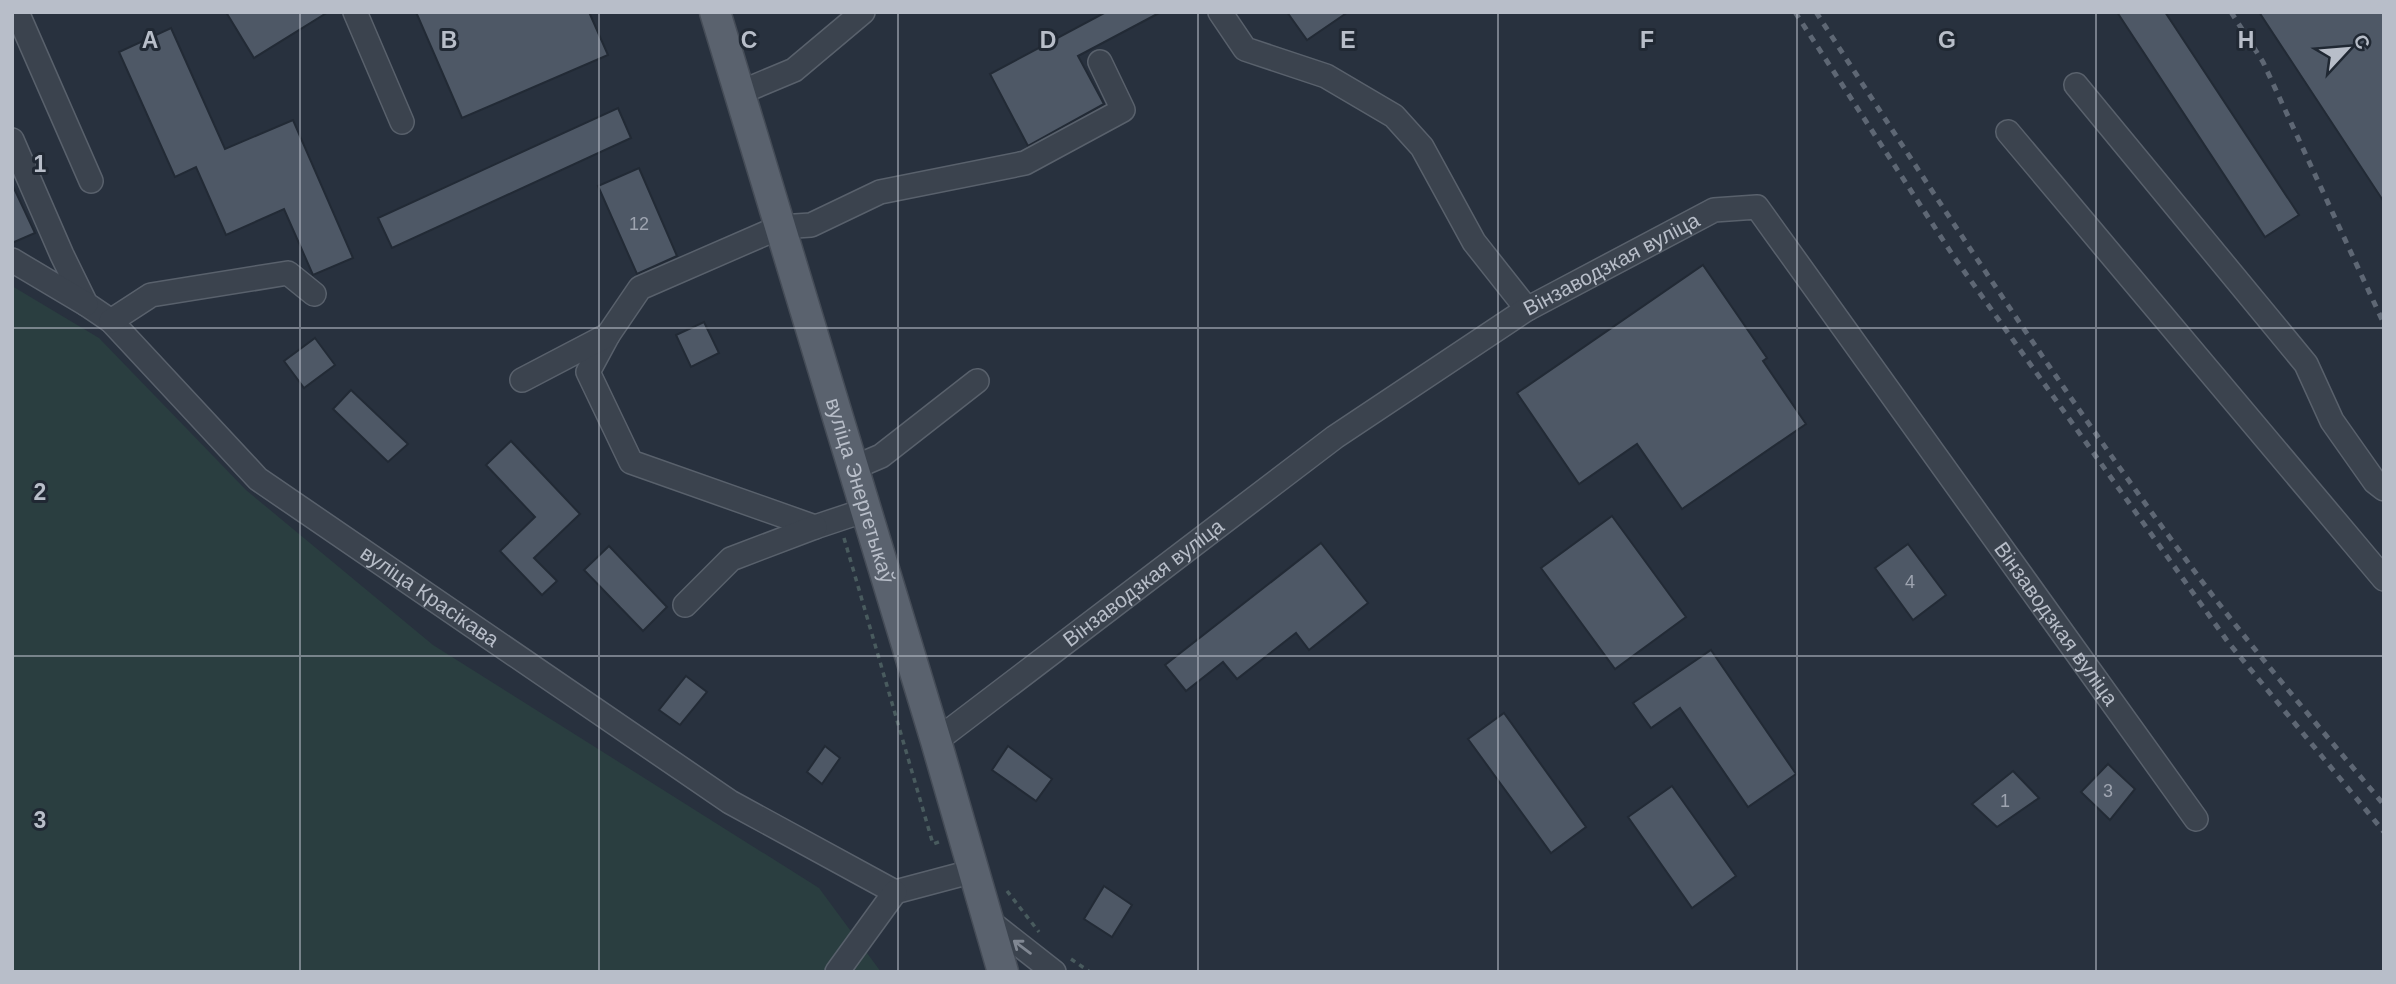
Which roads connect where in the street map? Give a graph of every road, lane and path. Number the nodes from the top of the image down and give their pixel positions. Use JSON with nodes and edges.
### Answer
{"nodes":[{"id":1,"x":17,"y":12,"type":"edge"},
{"id":2,"x":355,"y":12,"type":"edge"},
{"id":3,"x":715,"y":12,"type":"edge"},
{"id":4,"x":863,"y":12,"type":"edge"},
{"id":5,"x":1220,"y":12,"type":"edge"},
{"id":6,"x":1100,"y":62,"type":"dead end"},
{"id":7,"x":2076,"y":85,"type":"dead end"},
{"id":8,"x":739,"y":93,"type":"junction"},
{"id":9,"x":402,"y":122,"type":"dead end"},
{"id":10,"x":2008,"y":132,"type":"dead end"},
{"id":11,"x":12,"y":140,"type":"edge"},
{"id":12,"x":91,"y":181,"type":"dead end"},
{"id":13,"x":780,"y":227,"type":"junction"},
{"id":14,"x":12,"y":260,"type":"edge"},
{"id":15,"x":314,"y":294,"type":"dead end"},
{"id":16,"x":86,"y":304,"type":"junction"},
{"id":17,"x":1527,"y":309,"type":"junction"},
{"id":18,"x":111,"y":321,"type":"junction"},
{"id":19,"x":608,"y":335,"type":"junction"},
{"id":20,"x":522,"y":380,"type":"dead end"},
{"id":21,"x":978,"y":381,"type":"dead end"},
{"id":22,"x":853,"y":468,"type":"junction"},
{"id":23,"x":2384,"y":489,"type":"edge"},
{"id":24,"x":866,"y":510,"type":"junction"},
{"id":25,"x":815,"y":527,"type":"junction"},
{"id":26,"x":2384,"y":579,"type":"edge"},
{"id":27,"x":685,"y":605,"type":"dead end"},
{"id":28,"x":936,"y":741,"type":"junction"},
{"id":29,"x":2196,"y":819,"type":"dead end"},
{"id":30,"x":974,"y":871,"type":"junction"},
{"id":31,"x":895,"y":892,"type":"junction"},
{"id":32,"x":989,"y":921,"type":"junction"},
{"id":33,"x":837,"y":972,"type":"edge"},
{"id":34,"x":1003,"y":972,"type":"edge"},
{"id":35,"x":1054,"y":972,"type":"edge"}],
"edges":[{"from":1,"to":12,"type":"street"},
{"from":2,"to":9,"type":"street"},
{"from":3,"to":8,"type":"main road","name":"вуліца Энергетыкаў"},
{"from":4,"to":8,"type":"street"},
{"from":5,"to":17,"type":"street"},
{"from":6,"to":13,"type":"street"},
{"from":7,"to":23,"type":"street"},
{"from":8,"to":13,"type":"main road","name":"вуліца Энергетыкаў"},
{"from":10,"to":26,"type":"street"},
{"from":11,"to":16,"type":"street","name":"вуліца Красікава"},
{"from":13,"to":19,"type":"street"},
{"from":13,"to":22,"type":"main road","name":"вуліца Энергетыкаў"},
{"from":14,"to":16,"type":"street"},
{"from":15,"to":18,"type":"street"},
{"from":16,"to":18,"type":"street","name":"вуліца Красікава"},
{"from":17,"to":28,"type":"street","name":"Вінзаводзкая вуліца"},
{"from":17,"to":29,"type":"street","name":"Вінзаводзкая вуліца"},
{"from":18,"to":31,"type":"street","name":"вуліца Красікава"},
{"from":19,"to":20,"type":"street"},
{"from":19,"to":25,"type":"street"},
{"from":21,"to":22,"type":"street"},
{"from":22,"to":24,"type":"main road","name":"вуліца Энергетыкаў"},
{"from":24,"to":25,"type":"street"},
{"from":24,"to":28,"type":"main road","name":"вуліца Энергетыкаў"},
{"from":25,"to":27,"type":"street"},
{"from":28,"to":30,"type":"main road","name":"вуліца Энергетыкаў"},
{"from":30,"to":31,"type":"street"},
{"from":30,"to":32,"type":"main road","name":"вуліца Энергетыкаў"},
{"from":31,"to":33,"type":"street"},
{"from":32,"to":34,"type":"main road","name":"вуліца Энергетыкаў"},
{"from":35,"to":32,"type":"street","one_way":true}]}
